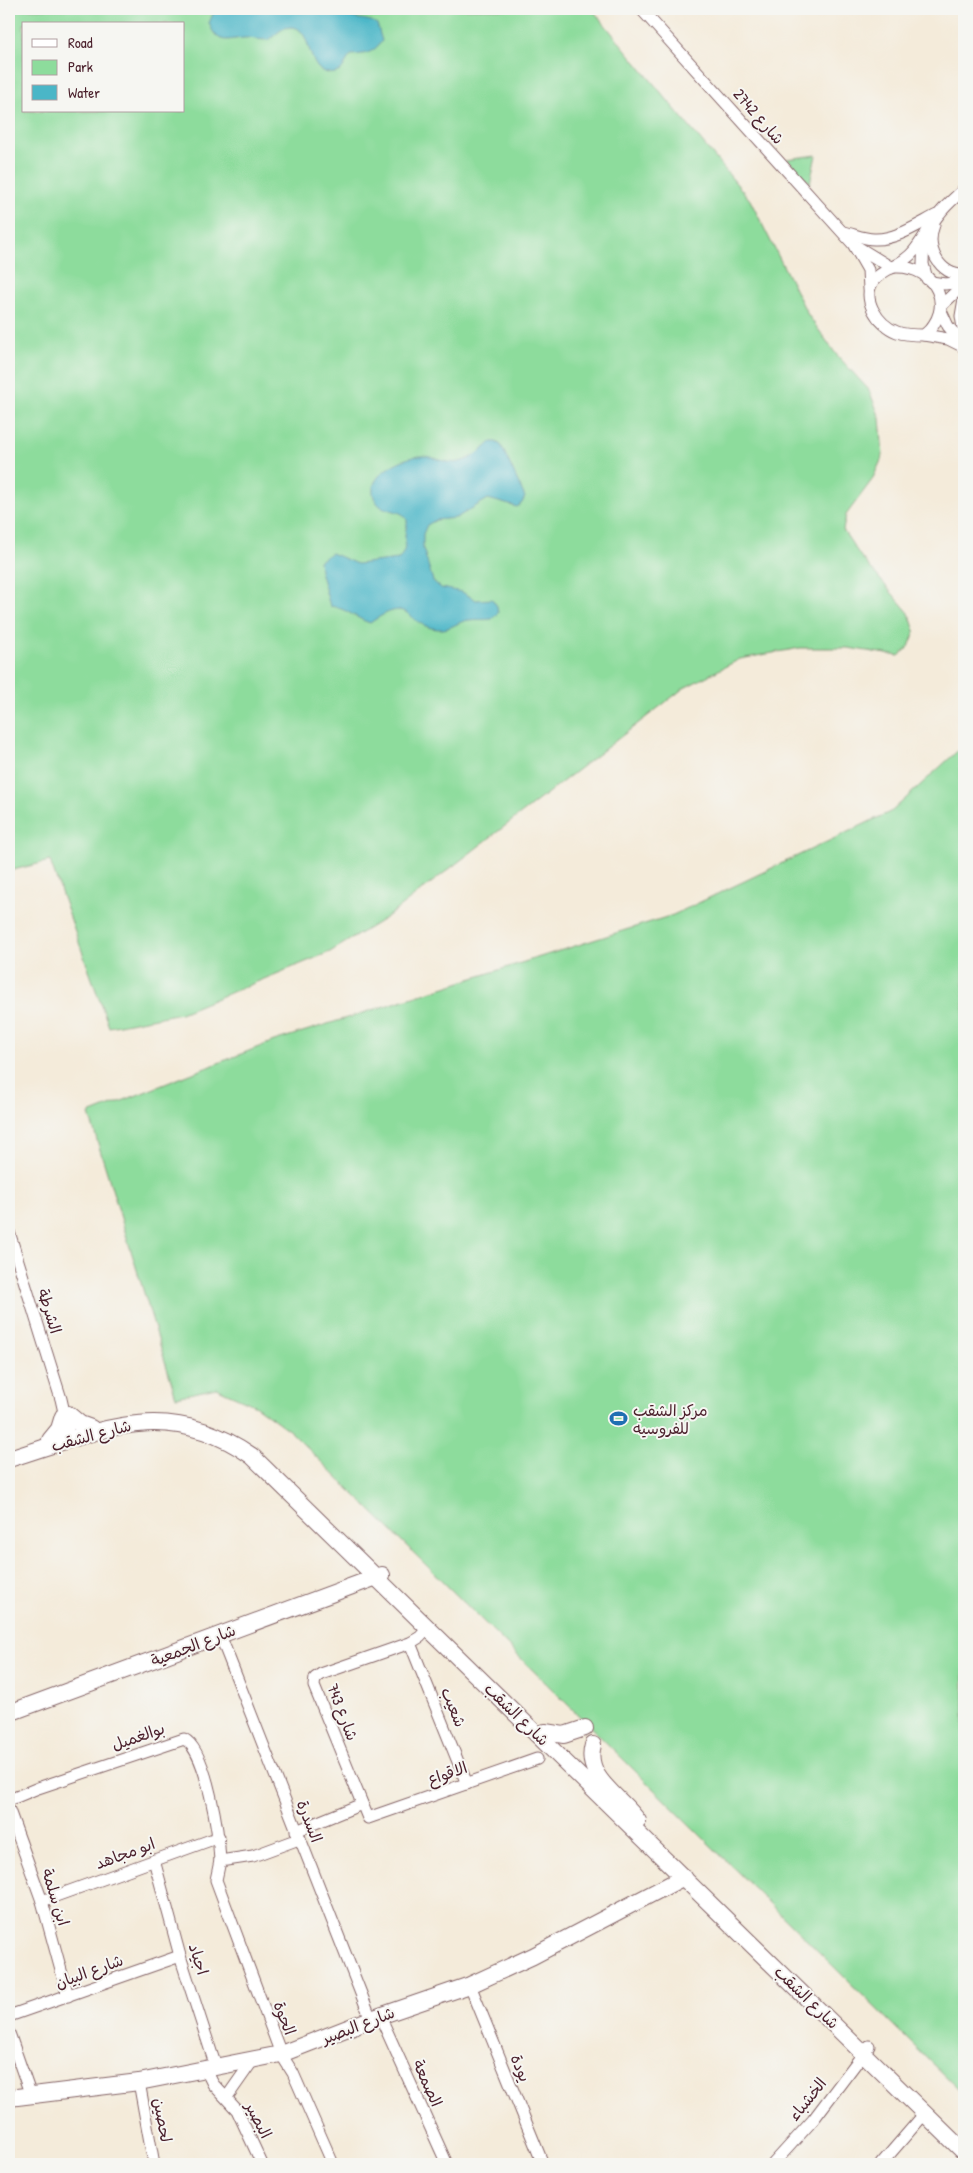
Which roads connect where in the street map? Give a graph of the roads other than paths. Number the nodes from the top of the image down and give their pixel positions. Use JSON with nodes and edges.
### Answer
{"nodes":[{"id":1,"x":641,"y":9,"type":"edge"},
{"id":2,"x":964,"y":189,"type":"edge"},
{"id":3,"x":939,"y":214,"type":"junction"},
{"id":4,"x":843,"y":232,"type":"junction"},
{"id":5,"x":924,"y":237,"type":"junction"},
{"id":6,"x":853,"y":244,"type":"junction"},
{"id":7,"x":894,"y":268,"type":"junction"},
{"id":8,"x":964,"y":275,"type":"edge"},
{"id":9,"x":929,"y":280,"type":"junction"},
{"id":10,"x":964,"y":283,"type":"edge"},
{"id":11,"x":869,"y":289,"type":"junction"},
{"id":12,"x":964,"y":299,"type":"edge"},
{"id":13,"x":941,"y":309,"type":"junction"},
{"id":14,"x":964,"y":334,"type":"edge"},
{"id":15,"x":924,"y":335,"type":"junction"},
{"id":16,"x":964,"y":346,"type":"edge"},
{"id":17,"x":9,"y":1232,"type":"edge"},
{"id":18,"x":66,"y":1415,"type":"junction"},
{"id":19,"x":91,"y":1428,"type":"junction"},
{"id":20,"x":72,"y":1433,"type":"junction"},
{"id":21,"x":50,"y":1440,"type":"junction"},
{"id":22,"x":9,"y":1453,"type":"edge"},
{"id":23,"x":9,"y":1459,"type":"edge"},
{"id":24,"x":342,"y":1538,"type":"junction"},
{"id":25,"x":380,"y":1576,"type":"junction"},
{"id":26,"x":429,"y":1627,"type":"junction"},
{"id":27,"x":220,"y":1635,"type":"junction"},
{"id":28,"x":410,"y":1643,"type":"junction"},
{"id":29,"x":9,"y":1713,"type":"edge"},
{"id":30,"x":585,"y":1728,"type":"dead end"},
{"id":31,"x":545,"y":1732,"type":"junction"},
{"id":32,"x":593,"y":1745,"type":"dead end"},
{"id":33,"x":537,"y":1759,"type":"dead end"},
{"id":34,"x":467,"y":1784,"type":"junction"},
{"id":35,"x":9,"y":1800,"type":"edge"},
{"id":36,"x":362,"y":1804,"type":"junction"},
{"id":37,"x":9,"y":1810,"type":"edge"},
{"id":38,"x":368,"y":1818,"type":"joint"},
{"id":39,"x":639,"y":1823,"type":"junction"},
{"id":40,"x":297,"y":1835,"type":"junction"},
{"id":41,"x":219,"y":1837,"type":"junction"},
{"id":42,"x":154,"y":1860,"type":"junction"},
{"id":43,"x":220,"y":1861,"type":"junction"},
{"id":44,"x":684,"y":1877,"type":"junction"},
{"id":45,"x":42,"y":1901,"type":"junction"},
{"id":46,"x":180,"y":1956,"type":"junction"},
{"id":47,"x":470,"y":1985,"type":"junction"},
{"id":48,"x":68,"y":1996,"type":"junction"},
{"id":49,"x":9,"y":2016,"type":"edge"},
{"id":50,"x":375,"y":2017,"type":"junction"},
{"id":51,"x":9,"y":2034,"type":"edge"},
{"id":52,"x":866,"y":2050,"type":"junction"},
{"id":53,"x":281,"y":2054,"type":"junction"},
{"id":54,"x":253,"y":2060,"type":"junction"},
{"id":55,"x":211,"y":2068,"type":"junction"},
{"id":56,"x":140,"y":2082,"type":"junction"},
{"id":57,"x":31,"y":2096,"type":"junction"},
{"id":58,"x":9,"y":2098,"type":"edge"},
{"id":59,"x":227,"y":2098,"type":"junction"},
{"id":60,"x":926,"y":2112,"type":"junction"},
{"id":61,"x":964,"y":2141,"type":"edge"},
{"id":62,"x":964,"y":2152,"type":"edge"},
{"id":63,"x":154,"y":2164,"type":"edge"},
{"id":64,"x":262,"y":2164,"type":"edge"},
{"id":65,"x":333,"y":2164,"type":"edge"},
{"id":66,"x":447,"y":2164,"type":"edge"},
{"id":67,"x":543,"y":2164,"type":"edge"},
{"id":68,"x":773,"y":2164,"type":"edge"},
{"id":69,"x":881,"y":2164,"type":"edge"}],
"edges":[{"from":1,"to":4,"type":"street","name":"شارع 2742"},
{"from":2,"to":3,"type":"street"},
{"from":3,"to":4,"type":"street"},
{"from":3,"to":5,"type":"street"},
{"from":3,"to":8,"type":"street"},
{"from":4,"to":6,"type":"street","name":"شارع 2742"},
{"from":5,"to":7,"type":"street"},
{"from":5,"to":9,"type":"street"},
{"from":6,"to":7,"type":"street","name":"شارع 2742"},
{"from":6,"to":11,"type":"street","name":"شارع 2742"},
{"from":7,"to":9,"type":"street"},
{"from":7,"to":11,"type":"street"},
{"from":9,"to":10,"type":"street"},
{"from":9,"to":13,"type":"street"},
{"from":10,"to":13,"type":"street"},
{"from":11,"to":15,"type":"street"},
{"from":12,"to":14,"type":"street"},
{"from":13,"to":15,"type":"street"},
{"from":13,"to":16,"type":"street"},
{"from":15,"to":16,"type":"street"},
{"from":17,"to":18,"type":"street","name":"الشرطة"},
{"from":18,"to":19,"type":"street"},
{"from":18,"to":20,"type":"street","name":"الشرطة"},
{"from":18,"to":21,"type":"street"},
{"from":19,"to":20,"type":"street","name":"شارع الشقب"},
{"from":19,"to":24,"type":"street","name":"شارع الشقب"},
{"from":20,"to":21,"type":"street","name":"شارع الشقب"},
{"from":21,"to":22,"type":"street","name":"شارع الشقب"},
{"from":23,"to":24,"type":"street","name":"شارع الشقب"},
{"from":24,"to":25,"type":"street","name":"شارع الشقب"},
{"from":25,"to":26,"type":"street","name":"شارع الشقب"},
{"from":25,"to":27,"type":"street","name":"شارع الجمعية"},
{"from":25,"to":31,"type":"street","name":"شارع الشقب"},
{"from":26,"to":28,"type":"street","name":"شارع 743"},
{"from":26,"to":44,"type":"street","name":"شارع الشقب"},
{"from":27,"to":29,"type":"street","name":"شارع الجمعية"},
{"from":27,"to":40,"type":"street","name":"السدرة"},
{"from":28,"to":34,"type":"street","name":"شعيب"},
{"from":28,"to":36,"type":"street","name":"شارع 743"},
{"from":30,"to":31,"type":"street"},
{"from":31,"to":39,"type":"street","name":"شارع الشقب"},
{"from":32,"to":39,"type":"street"},
{"from":33,"to":34,"type":"street","name":"الاقواع"},
{"from":34,"to":38,"type":"street","name":"الاقواع"},
{"from":35,"to":41,"type":"street","name":"بوالغميل"},
{"from":36,"to":38,"type":"street","name":"شارع 743"},
{"from":36,"to":40,"type":"street"},
{"from":37,"to":45,"type":"street","name":"ابن سلمة"},
{"from":39,"to":52,"type":"street","name":"شارع الشقب"},
{"from":40,"to":43,"type":"street"},
{"from":40,"to":50,"type":"street","name":"السدرة"},
{"from":41,"to":42,"type":"street","name":"ابو مجاهد"},
{"from":41,"to":43,"type":"street","name":"بوالغميل"},
{"from":42,"to":45,"type":"street","name":"ابو مجاهد"},
{"from":42,"to":46,"type":"street","name":"اجياد"},
{"from":43,"to":53,"type":"street","name":"الحوة"},
{"from":44,"to":47,"type":"street","name":"شارع البصير"},
{"from":44,"to":52,"type":"street","name":"شارع الشقب"},
{"from":45,"to":48,"type":"street","name":"ابن سلمة"},
{"from":46,"to":48,"type":"street","name":"شارع البيان"},
{"from":46,"to":55,"type":"street","name":"اجياد"},
{"from":47,"to":50,"type":"street","name":"شارع البصير"},
{"from":47,"to":67,"type":"street","name":"يودة"},
{"from":48,"to":49,"type":"street","name":"شارع البيان"},
{"from":50,"to":53,"type":"street","name":"شارع البصير"},
{"from":50,"to":66,"type":"street","name":"الصمعة"},
{"from":51,"to":57,"type":"street"},
{"from":52,"to":60,"type":"street","name":"شارع الشقب"},
{"from":52,"to":61,"type":"street","name":"شارع الشقب"},
{"from":52,"to":68,"type":"street","name":"الخشباء"},
{"from":53,"to":54,"type":"street","name":"شارع البصير"},
{"from":53,"to":65,"type":"street","name":"الحوة"},
{"from":54,"to":55,"type":"street","name":"شارع البصير"},
{"from":54,"to":59,"type":"street"},
{"from":55,"to":56,"type":"street","name":"شارع البصير"},
{"from":55,"to":59,"type":"street","name":"البصير"},
{"from":56,"to":57,"type":"street","name":"شارع البصير"},
{"from":56,"to":63,"type":"street","name":"لحصين"},
{"from":57,"to":58,"type":"street","name":"شارع البصير"},
{"from":59,"to":64,"type":"street","name":"البصير"},
{"from":60,"to":62,"type":"street","name":"شارع الشقب"},
{"from":60,"to":69,"type":"street"}]}
